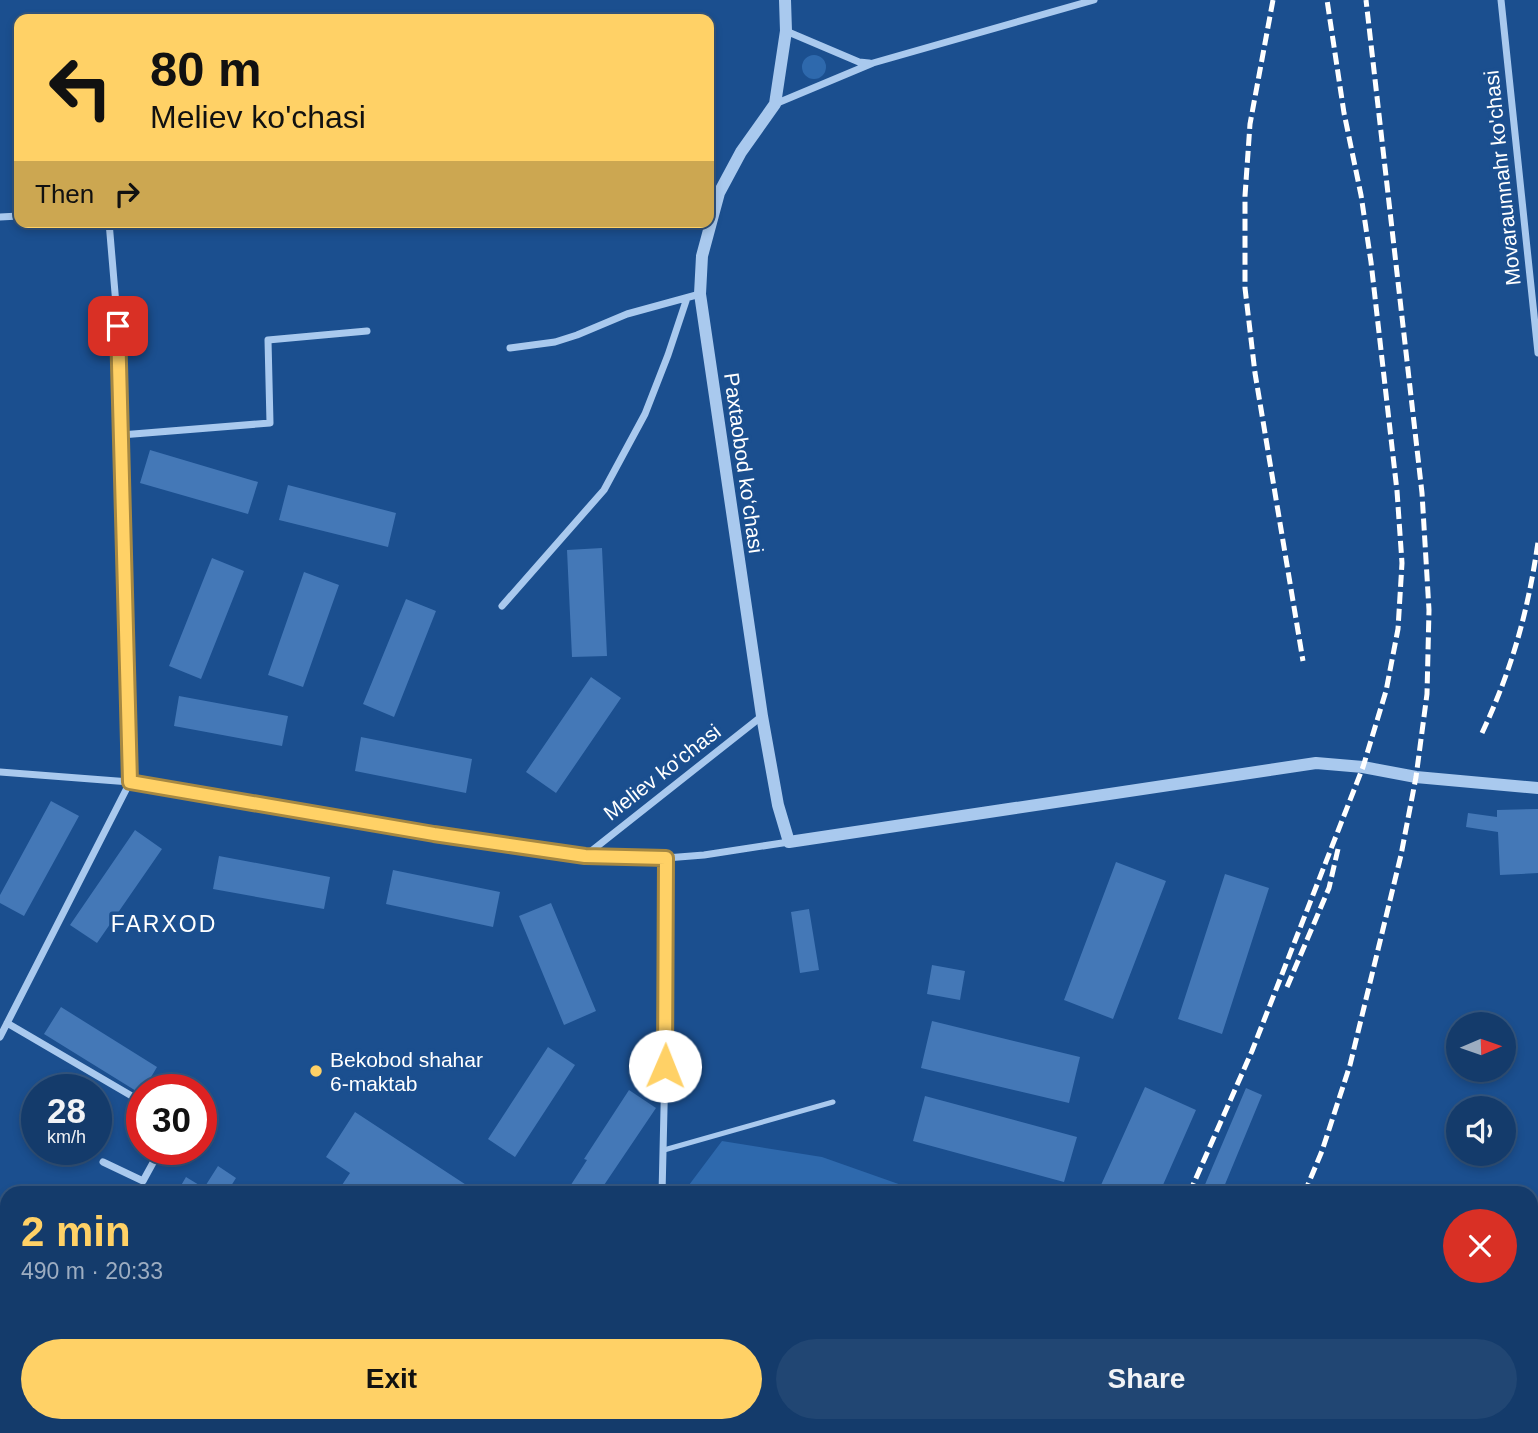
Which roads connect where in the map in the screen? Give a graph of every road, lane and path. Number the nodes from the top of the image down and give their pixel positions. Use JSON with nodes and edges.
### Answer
{"nodes":[{"id":1,"x":785,"y":0,"type":"edge"},
{"id":2,"x":1094,"y":0,"type":"edge"},
{"id":3,"x":1501,"y":0,"type":"edge"},
{"id":4,"x":786,"y":31,"type":"junction"},
{"id":5,"x":873,"y":63,"type":"junction"},
{"id":6,"x":775,"y":104,"type":"junction"},
{"id":7,"x":714,"y":212,"type":"edge"},
{"id":8,"x":110,"y":228,"type":"edge"},
{"id":9,"x":710,"y":228,"type":"edge"},
{"id":10,"x":701,"y":294,"type":"junction"},
{"id":11,"x":687,"y":298,"type":"junction"},
{"id":12,"x":367,"y":331,"type":"dead end"},
{"id":13,"x":510,"y":348,"type":"dead end"},
{"id":14,"x":1538,"y":353,"type":"edge"},
{"id":15,"x":121,"y":435,"type":"junction"},
{"id":16,"x":502,"y":606,"type":"dead end"},
{"id":17,"x":762,"y":716,"type":"junction"},
{"id":18,"x":0,"y":772,"type":"edge"},
{"id":19,"x":130,"y":782,"type":"junction"},
{"id":20,"x":1538,"y":788,"type":"edge"},
{"id":21,"x":789,"y":842,"type":"junction"},
{"id":22,"x":585,"y":856,"type":"junction"},
{"id":23,"x":666,"y":858,"type":"junction"},
{"id":24,"x":7,"y":1023,"type":"junction"},
{"id":25,"x":0,"y":1037,"type":"edge"},
{"id":26,"x":126,"y":1093,"type":"edge"},
{"id":27,"x":832,"y":1102,"type":"dead end"},
{"id":28,"x":664,"y":1150,"type":"junction"},
{"id":29,"x":109,"y":1165,"type":"edge"},
{"id":30,"x":152,"y":1165,"type":"edge"},
{"id":31,"x":663,"y":1186,"type":"edge"}],
"edges":[{"from":1,"to":4,"type":"street"},
{"from":2,"to":5,"type":"street"},
{"from":3,"to":14,"type":"street","name":"Movaraunnahr ko'chasi"},
{"from":4,"to":5,"type":"street"},
{"from":4,"to":6,"type":"street"},
{"from":5,"to":6,"type":"street"},
{"from":6,"to":7,"type":"street","name":"Paxtaobod ko‘chasi"},
{"from":8,"to":15,"type":"street"},
{"from":9,"to":10,"type":"street","name":"Paxtaobod ko‘chasi"},
{"from":10,"to":11,"type":"street"},
{"from":10,"to":17,"type":"street","name":"Paxtaobod ko‘chasi"},
{"from":11,"to":13,"type":"street"},
{"from":11,"to":16,"type":"street"},
{"from":12,"to":15,"type":"street"},
{"from":15,"to":19,"type":"street"},
{"from":17,"to":21,"type":"street","name":"Paxtaobod ko‘chasi"},
{"from":17,"to":22,"type":"street","name":"Meliev ko'chasi"},
{"from":18,"to":19,"type":"street","name":"Meliev ko'chasi"},
{"from":19,"to":22,"type":"street","name":"Meliev ko'chasi"},
{"from":19,"to":24,"type":"street"},
{"from":20,"to":21,"type":"street"},
{"from":21,"to":23,"type":"street","name":"Meliev ko'chasi"},
{"from":22,"to":23,"type":"street","name":"Meliev ko'chasi"},
{"from":23,"to":28,"type":"street"},
{"from":24,"to":25,"type":"street"},
{"from":24,"to":26,"type":"street"},
{"from":27,"to":28,"type":"lane"},
{"from":28,"to":31,"type":"street"},
{"from":29,"to":30,"type":"street"}]}
